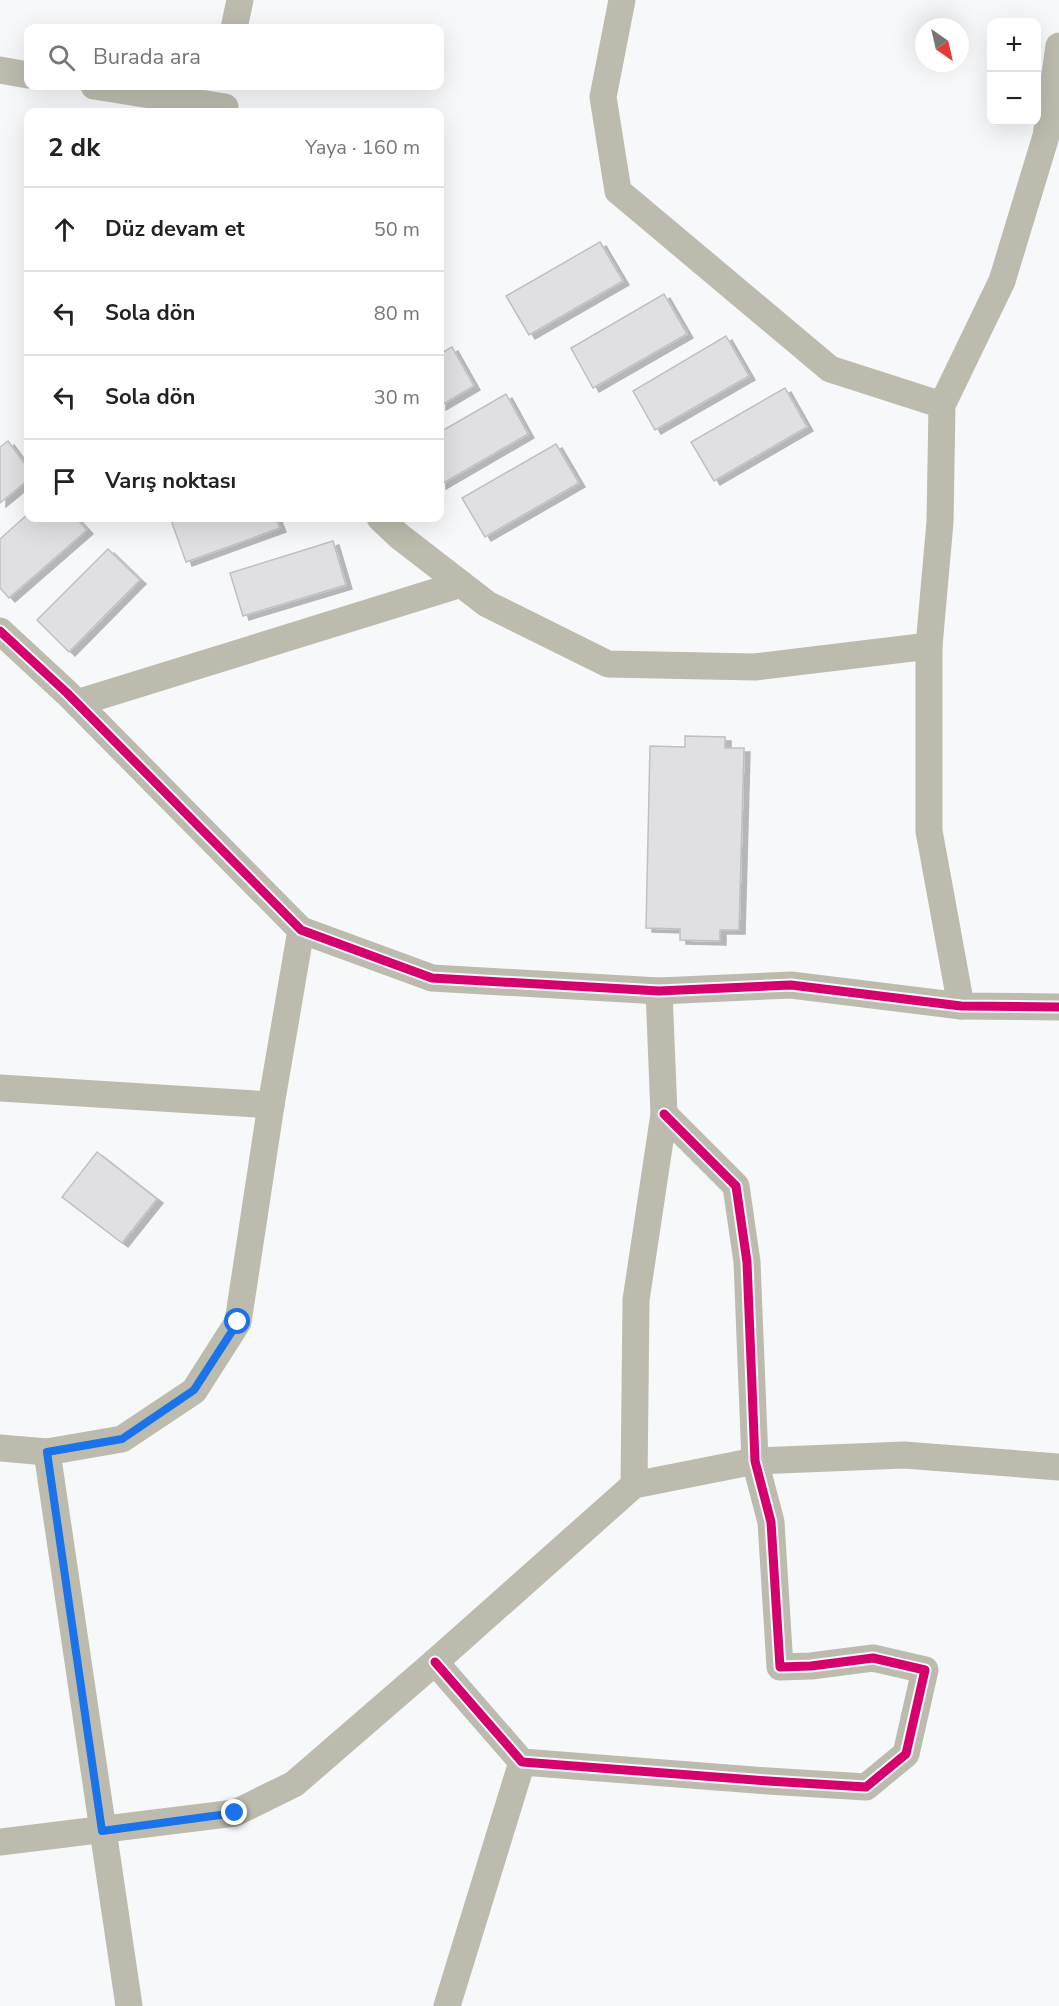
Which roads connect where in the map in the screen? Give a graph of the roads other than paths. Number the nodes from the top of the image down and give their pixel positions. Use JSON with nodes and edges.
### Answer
{"nodes":[{"id":1,"x":240,"y":0,"type":"edge"},
{"id":2,"x":622,"y":0,"type":"edge"},
{"id":3,"x":235,"y":24,"type":"edge"},
{"id":4,"x":1059,"y":45,"type":"edge"},
{"id":5,"x":0,"y":70,"type":"edge"},
{"id":6,"x":24,"y":74,"type":"edge"},
{"id":7,"x":127,"y":90,"type":"edge"},
{"id":8,"x":225,"y":102,"type":"edge"},
{"id":9,"x":942,"y":405,"type":"junction"},
{"id":10,"x":384,"y":522,"type":"edge"},
{"id":11,"x":461,"y":584,"type":"junction"},
{"id":12,"x":0,"y":631,"type":"edge"},
{"id":13,"x":929,"y":646,"type":"junction"},
{"id":14,"x":77,"y":704,"type":"junction"},
{"id":15,"x":301,"y":930,"type":"junction"},
{"id":16,"x":659,"y":991,"type":"junction"},
{"id":17,"x":961,"y":1006,"type":"junction"},
{"id":18,"x":1059,"y":1007,"type":"edge"},
{"id":19,"x":0,"y":1088,"type":"edge"},
{"id":20,"x":271,"y":1105,"type":"junction"},
{"id":21,"x":664,"y":1114,"type":"junction"},
{"id":22,"x":0,"y":1448,"type":"edge"},
{"id":23,"x":47,"y":1452,"type":"junction"},
{"id":24,"x":755,"y":1461,"type":"junction"},
{"id":25,"x":1059,"y":1467,"type":"edge"},
{"id":26,"x":634,"y":1485,"type":"junction"},
{"id":27,"x":435,"y":1662,"type":"junction"},
{"id":28,"x":522,"y":1762,"type":"junction"},
{"id":29,"x":102,"y":1831,"type":"junction"},
{"id":30,"x":0,"y":1842,"type":"edge"},
{"id":31,"x":129,"y":2006,"type":"edge"},
{"id":32,"x":447,"y":2006,"type":"edge"}],
"edges":[{"from":1,"to":3,"type":"street"},
{"from":2,"to":9,"type":"street"},
{"from":4,"to":9,"type":"street"},
{"from":5,"to":6,"type":"street"},
{"from":7,"to":8,"type":"street"},
{"from":9,"to":13,"type":"street"},
{"from":10,"to":11,"type":"street"},
{"from":11,"to":13,"type":"street"},
{"from":11,"to":14,"type":"street"},
{"from":12,"to":14,"type":"street"},
{"from":13,"to":17,"type":"street"},
{"from":14,"to":15,"type":"street"},
{"from":15,"to":16,"type":"street"},
{"from":15,"to":20,"type":"street"},
{"from":16,"to":17,"type":"street"},
{"from":16,"to":21,"type":"street"},
{"from":17,"to":18,"type":"street"},
{"from":19,"to":20,"type":"street"},
{"from":20,"to":23,"type":"street"},
{"from":21,"to":24,"type":"street"},
{"from":21,"to":26,"type":"street"},
{"from":22,"to":23,"type":"street"},
{"from":23,"to":29,"type":"street"},
{"from":24,"to":25,"type":"street"},
{"from":24,"to":26,"type":"street"},
{"from":24,"to":28,"type":"street"},
{"from":26,"to":27,"type":"street"},
{"from":27,"to":28,"type":"street"},
{"from":27,"to":29,"type":"street"},
{"from":28,"to":32,"type":"street"},
{"from":29,"to":30,"type":"street"},
{"from":29,"to":31,"type":"street"}]}
